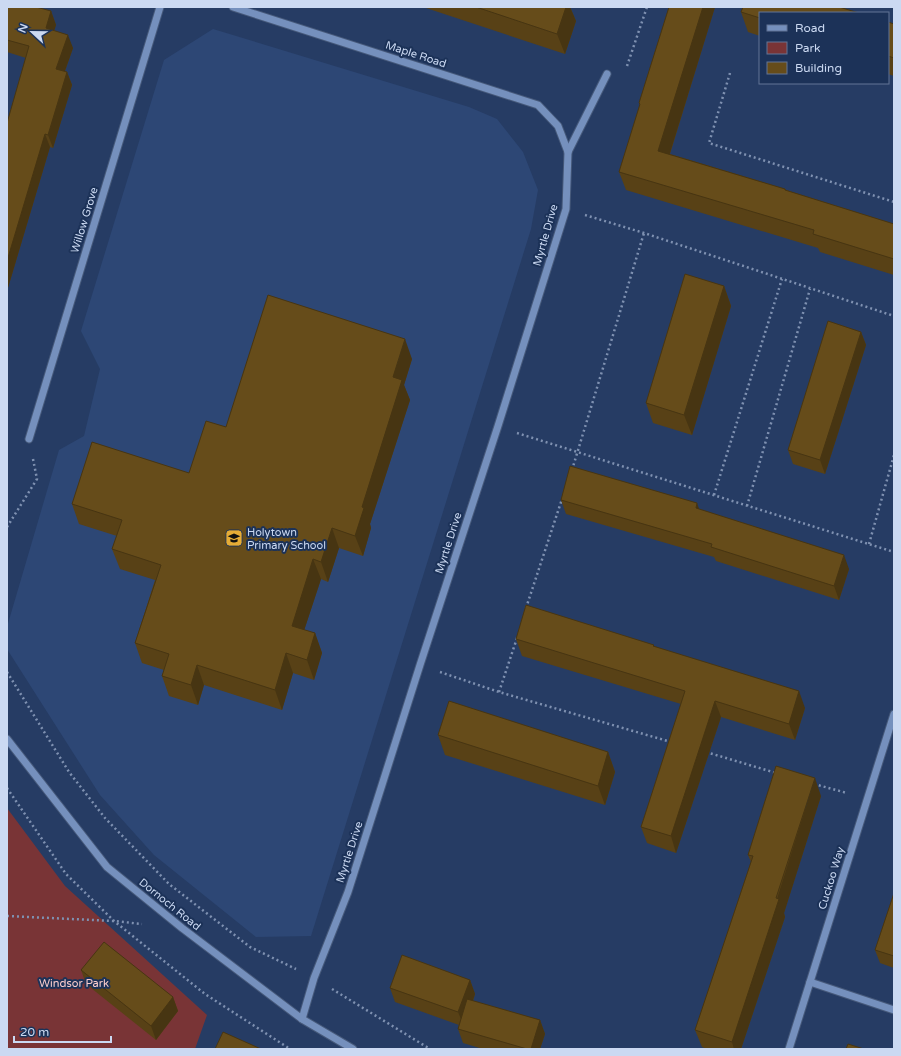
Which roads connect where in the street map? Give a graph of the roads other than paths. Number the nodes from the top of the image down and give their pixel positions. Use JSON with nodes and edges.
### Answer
{"nodes":[{"id":1,"x":160,"y":7,"type":"edge"},
{"id":2,"x":233,"y":7,"type":"edge"},
{"id":3,"x":607,"y":74,"type":"road end"},
{"id":4,"x":568,"y":152,"type":"junction"},
{"id":5,"x":29,"y":439,"type":"road end"},
{"id":6,"x":894,"y":714,"type":"edge"},
{"id":7,"x":7,"y":739,"type":"edge"},
{"id":8,"x":810,"y":982,"type":"junction"},
{"id":9,"x":894,"y":1010,"type":"edge"},
{"id":10,"x":302,"y":1019,"type":"junction"},
{"id":11,"x":353,"y":1049,"type":"edge"},
{"id":12,"x":789,"y":1049,"type":"edge"}],
"edges":[{"from":1,"to":5,"type":"street","name":"Willow Grove"},
{"from":2,"to":4,"type":"street","name":"Maple Road"},
{"from":3,"to":4,"type":"street","name":"Myrtle Drive"},
{"from":4,"to":10,"type":"street","name":"Myrtle Drive"},
{"from":6,"to":8,"type":"street","name":"Cuckoo Way"},
{"from":7,"to":10,"type":"street","name":"Dornoch Road"},
{"from":8,"to":9,"type":"street"},
{"from":8,"to":12,"type":"street","name":"Cuckoo Way"},
{"from":10,"to":11,"type":"street","name":"Dornoch Road"}]}
